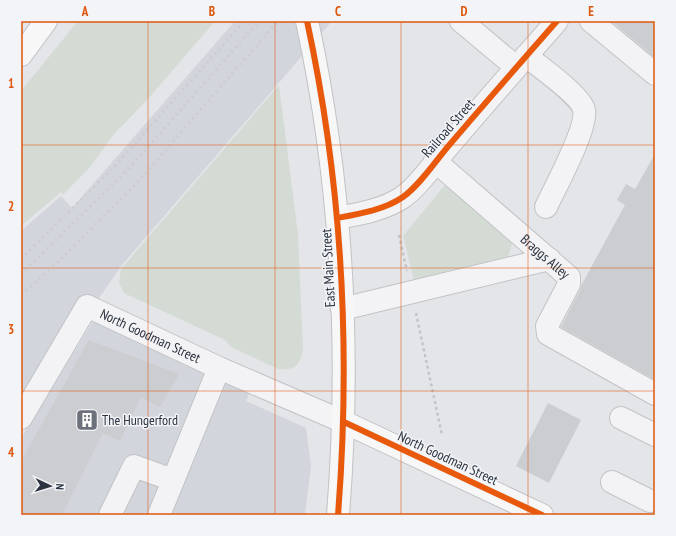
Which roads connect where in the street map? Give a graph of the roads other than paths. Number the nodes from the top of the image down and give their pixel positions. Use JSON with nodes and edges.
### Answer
{"nodes":[{"id":1,"x":46,"y":21,"type":"edge"},
{"id":2,"x":307,"y":21,"type":"edge"},
{"id":3,"x":461,"y":21,"type":"edge"},
{"id":4,"x":557,"y":21,"type":"edge"},
{"id":5,"x":591,"y":21,"type":"edge"},
{"id":6,"x":21,"y":54,"type":"edge"},
{"id":7,"x":521,"y":61,"type":"junction"},
{"id":8,"x":655,"y":74,"type":"edge"},
{"id":9,"x":435,"y":162,"type":"junction"},
{"id":10,"x":546,"y":206,"type":"dead end"},
{"id":11,"x":337,"y":218,"type":"junction"},
{"id":12,"x":549,"y":259,"type":"junction"},
{"id":13,"x":342,"y":309,"type":"junction"},
{"id":14,"x":219,"y":368,"type":"junction"},
{"id":15,"x":655,"y":394,"type":"edge"},
{"id":16,"x":21,"y":418,"type":"edge"},
{"id":17,"x":621,"y":418,"type":"dead end"},
{"id":18,"x":344,"y":422,"type":"junction"},
{"id":19,"x":655,"y":435,"type":"edge"},
{"id":20,"x":173,"y":480,"type":"junction"},
{"id":21,"x":612,"y":482,"type":"dead end"},
{"id":22,"x":649,"y":502,"type":"edge"},
{"id":23,"x":110,"y":515,"type":"edge"},
{"id":24,"x":160,"y":515,"type":"edge"},
{"id":25,"x":338,"y":515,"type":"edge"},
{"id":26,"x":542,"y":515,"type":"edge"}],
"edges":[{"from":1,"to":6,"type":"main road"},
{"from":2,"to":11,"type":"main road","name":"East Main Street"},
{"from":3,"to":7,"type":"street"},
{"from":4,"to":7,"type":"street","name":"Railroad Street"},
{"from":5,"to":8,"type":"street"},
{"from":7,"to":9,"type":"street","name":"Railroad Street"},
{"from":7,"to":10,"type":"street"},
{"from":9,"to":11,"type":"street","name":"Railroad Street"},
{"from":9,"to":12,"type":"street","name":"Braggs Alley"},
{"from":11,"to":13,"type":"main road","name":"East Main Street"},
{"from":12,"to":13,"type":"street"},
{"from":12,"to":15,"type":"street","name":"Braggs Alley"},
{"from":13,"to":18,"type":"main road","name":"East Main Street"},
{"from":14,"to":16,"type":"street","name":"North Goodman Street"},
{"from":14,"to":18,"type":"street","name":"North Goodman Street"},
{"from":14,"to":20,"type":"street"},
{"from":17,"to":19,"type":"street"},
{"from":18,"to":25,"type":"main road","name":"East Main Street"},
{"from":18,"to":26,"type":"main road","name":"North Goodman Street"},
{"from":20,"to":23,"type":"street"},
{"from":20,"to":24,"type":"street"},
{"from":21,"to":22,"type":"street"}]}
